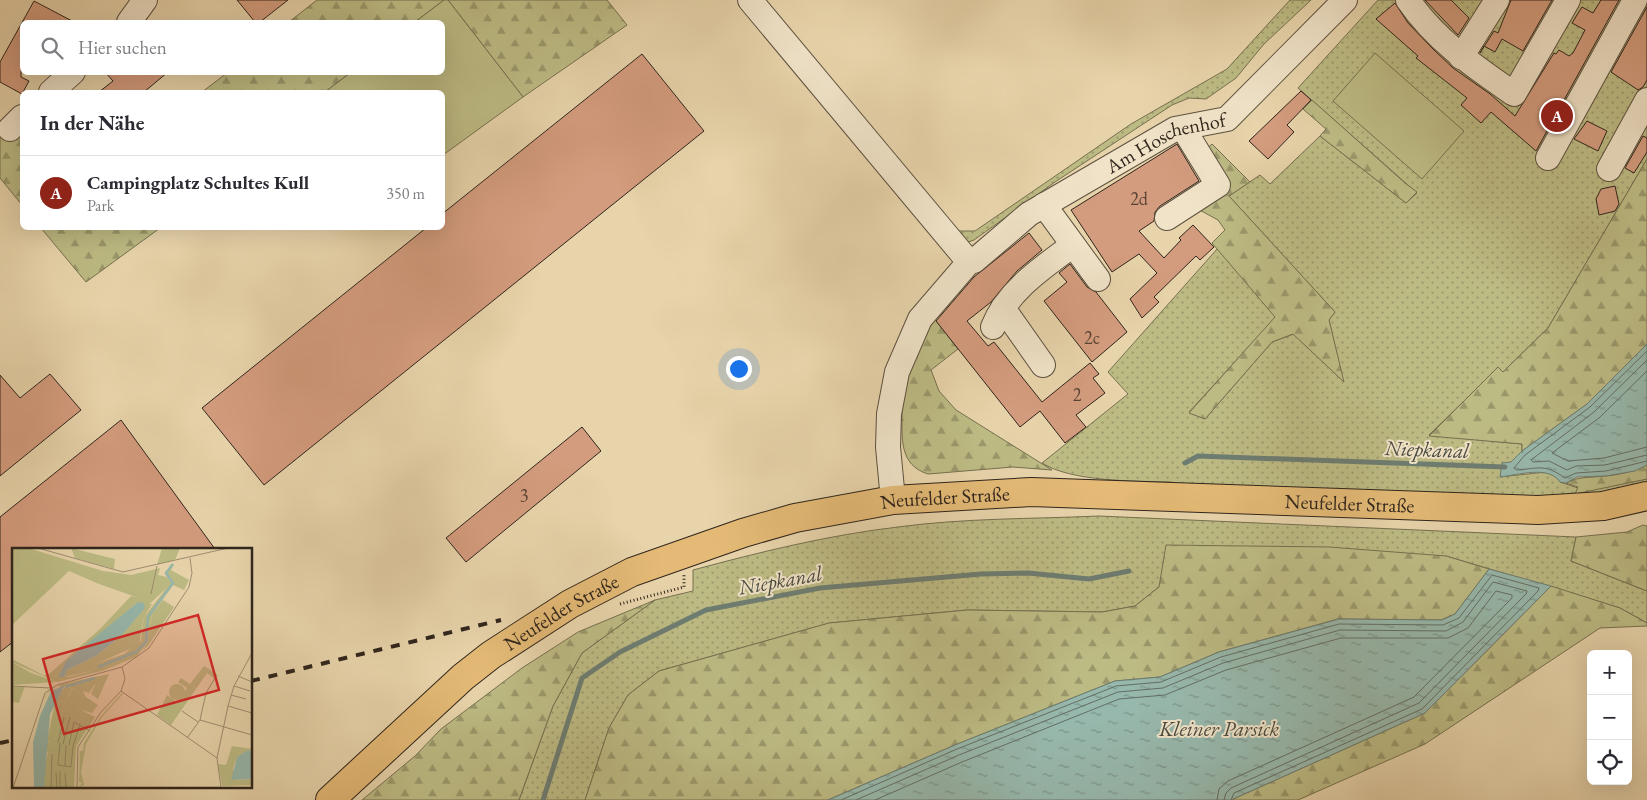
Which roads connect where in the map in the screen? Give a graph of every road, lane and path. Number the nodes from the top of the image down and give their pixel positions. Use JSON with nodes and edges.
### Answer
{"nodes":[{"id":1,"x":145,"y":0,"type":"edge"},
{"id":2,"x":750,"y":0,"type":"edge"},
{"id":3,"x":1345,"y":0,"type":"edge"},
{"id":4,"x":1408,"y":0,"type":"edge"},
{"id":5,"x":1497,"y":0,"type":"edge"},
{"id":6,"x":1568,"y":0,"type":"edge"},
{"id":7,"x":1635,"y":0,"type":"edge"},
{"id":8,"x":130,"y":20,"type":"edge"},
{"id":9,"x":1461,"y":57,"type":"junction"},
{"id":10,"x":70,"y":75,"type":"edge"},
{"id":11,"x":53,"y":90,"type":"edge"},
{"id":12,"x":1647,"y":100,"type":"edge"},
{"id":13,"x":1183,"y":128,"type":"junction"},
{"id":14,"x":1548,"y":158,"type":"dead end"},
{"id":15,"x":1609,"y":169,"type":"dead end"},
{"id":16,"x":1044,"y":205,"type":"junction"},
{"id":17,"x":1167,"y":218,"type":"dead end"},
{"id":18,"x":1074,"y":245,"type":"junction"},
{"id":19,"x":969,"y":262,"type":"junction"},
{"id":20,"x":1098,"y":279,"type":"dead end"},
{"id":21,"x":1043,"y":365,"type":"dead end"},
{"id":22,"x":1647,"y":496,"type":"edge"},
{"id":23,"x":893,"y":500,"type":"junction"},
{"id":24,"x":684,"y":570,"type":"dead end"},
{"id":25,"x":616,"y":605,"type":"dead end"},
{"id":26,"x":330,"y":800,"type":"edge"}],
"edges":[{"from":1,"to":8,"type":"street"},
{"from":2,"to":19,"type":"street"},
{"from":3,"to":13,"type":"street","name":"Am Hoschenhof"},
{"from":4,"to":9,"type":"street"},
{"from":5,"to":9,"type":"street"},
{"from":6,"to":9,"type":"street"},
{"from":7,"to":14,"type":"street"},
{"from":10,"to":11,"type":"street"},
{"from":12,"to":15,"type":"street"},
{"from":13,"to":16,"type":"street","name":"Am Hoschenhof"},
{"from":13,"to":17,"type":"street"},
{"from":16,"to":18,"type":"street"},
{"from":16,"to":19,"type":"street","name":"Am Hoschenhof"},
{"from":18,"to":20,"type":"street"},
{"from":18,"to":21,"type":"street"},
{"from":19,"to":23,"type":"street","name":"Am Hoschenhof"},
{"from":22,"to":23,"type":"main road","name":"Neufelder Straße"},
{"from":23,"to":26,"type":"main road","name":"Neufelder Straße"},
{"from":24,"to":25,"type":"path"}]}
